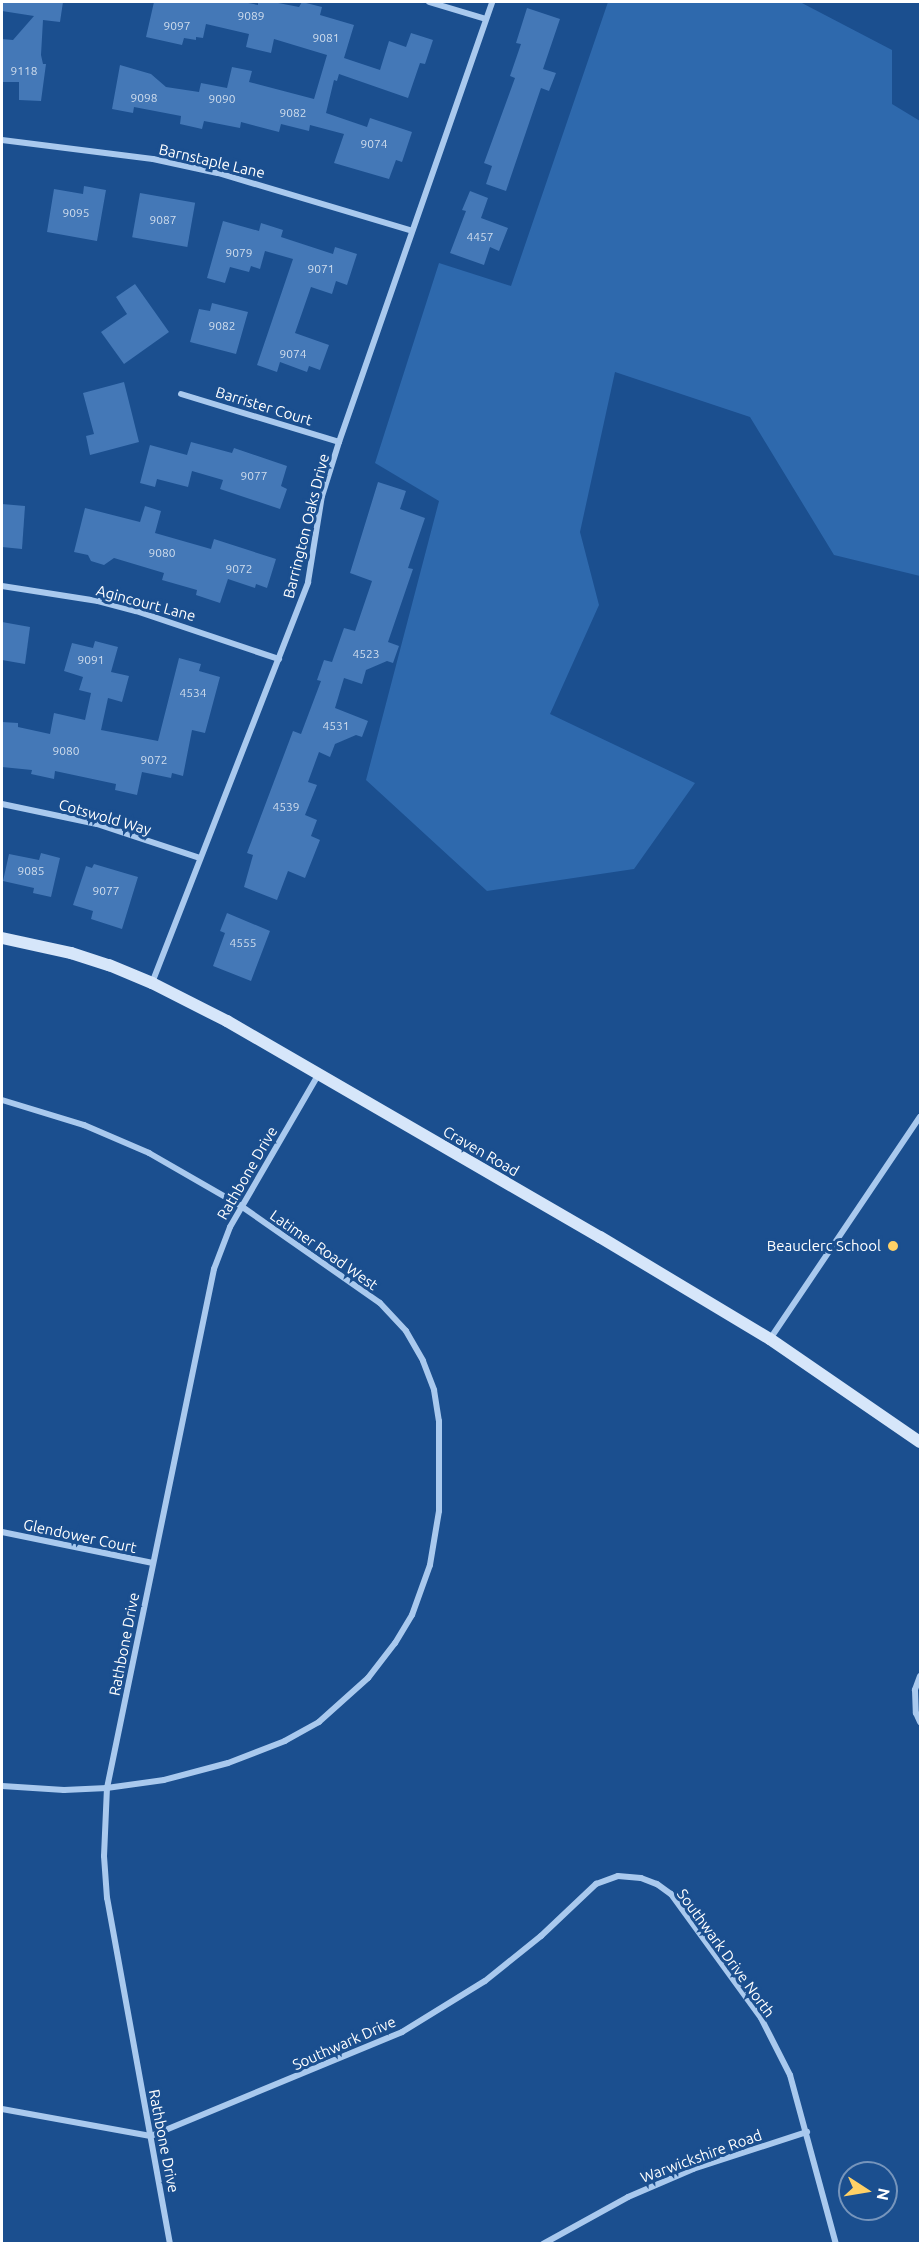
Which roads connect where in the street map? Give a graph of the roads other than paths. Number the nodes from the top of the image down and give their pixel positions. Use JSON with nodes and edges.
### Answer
{"nodes":[{"id":1,"x":429,"y":2,"type":"edge"},
{"id":2,"x":492,"y":2,"type":"edge"},
{"id":3,"x":486,"y":19,"type":"junction"},
{"id":4,"x":2,"y":140,"type":"edge"},
{"id":5,"x":412,"y":231,"type":"junction"},
{"id":6,"x":182,"y":394,"type":"dead end"},
{"id":7,"x":339,"y":442,"type":"junction"},
{"id":8,"x":2,"y":586,"type":"edge"},
{"id":9,"x":279,"y":659,"type":"junction"},
{"id":10,"x":2,"y":804,"type":"edge"},
{"id":11,"x":200,"y":858,"type":"junction"},
{"id":12,"x":2,"y":938,"type":"edge"},
{"id":13,"x":152,"y":983,"type":"junction"},
{"id":14,"x":318,"y":1074,"type":"junction"},
{"id":15,"x":2,"y":1100,"type":"edge"},
{"id":16,"x":921,"y":1117,"type":"edge"},
{"id":17,"x":241,"y":1206,"type":"junction"},
{"id":18,"x":770,"y":1339,"type":"junction"},
{"id":19,"x":921,"y":1442,"type":"edge"},
{"id":20,"x":2,"y":1532,"type":"edge"},
{"id":21,"x":153,"y":1563,"type":"junction"},
{"id":22,"x":921,"y":1676,"type":"edge"},
{"id":23,"x":921,"y":1722,"type":"edge"},
{"id":24,"x":2,"y":1786,"type":"edge"},
{"id":25,"x":107,"y":1788,"type":"junction"},
{"id":26,"x":657,"y":1884,"type":"joint"},
{"id":27,"x":2,"y":2109,"type":"edge"},
{"id":28,"x":807,"y":2132,"type":"junction"},
{"id":29,"x":151,"y":2136,"type":"junction"},
{"id":30,"x":170,"y":2244,"type":"edge"},
{"id":31,"x":543,"y":2244,"type":"edge"},
{"id":32,"x":837,"y":2244,"type":"edge"}],
"edges":[{"from":1,"to":3,"type":"street"},
{"from":2,"to":3,"type":"street","name":"Barrington Oaks Drive"},
{"from":3,"to":5,"type":"street","name":"Barrington Oaks Drive"},
{"from":4,"to":5,"type":"street","name":"Barnstaple Lane"},
{"from":5,"to":7,"type":"street","name":"Barrington Oaks Drive"},
{"from":6,"to":7,"type":"street","name":"Barrister Court"},
{"from":7,"to":9,"type":"street","name":"Barrington Oaks Drive"},
{"from":8,"to":9,"type":"street","name":"Agincourt Lane"},
{"from":9,"to":11,"type":"street","name":"Barrington Oaks Drive"},
{"from":10,"to":11,"type":"street","name":"Cotswold Way"},
{"from":11,"to":13,"type":"street","name":"Barrington Oaks Drive"},
{"from":12,"to":13,"type":"street","name":"Craven Road"},
{"from":13,"to":14,"type":"street","name":"Craven Road"},
{"from":14,"to":17,"type":"street","name":"Rathbone Drive"},
{"from":14,"to":18,"type":"street","name":"Craven Road"},
{"from":15,"to":17,"type":"street","name":"Latimer Road West"},
{"from":16,"to":18,"type":"street"},
{"from":17,"to":21,"type":"street","name":"Rathbone Drive"},
{"from":17,"to":25,"type":"street","name":"Latimer Road West"},
{"from":18,"to":19,"type":"street","name":"Craven Road"},
{"from":20,"to":21,"type":"street","name":"Glendower Court"},
{"from":21,"to":25,"type":"street","name":"Rathbone Drive"},
{"from":22,"to":23,"type":"street"},
{"from":24,"to":25,"type":"street","name":"Latimer Road West"},
{"from":25,"to":29,"type":"street","name":"Rathbone Drive"},
{"from":26,"to":28,"type":"street","name":"Southwark Drive North"},
{"from":26,"to":29,"type":"street","name":"Southwark Drive"},
{"from":27,"to":29,"type":"street"},
{"from":28,"to":31,"type":"street","name":"Warwickshire Road"},
{"from":28,"to":32,"type":"street","name":"Southwark Drive North"},
{"from":29,"to":30,"type":"street","name":"Rathbone Drive"}]}
